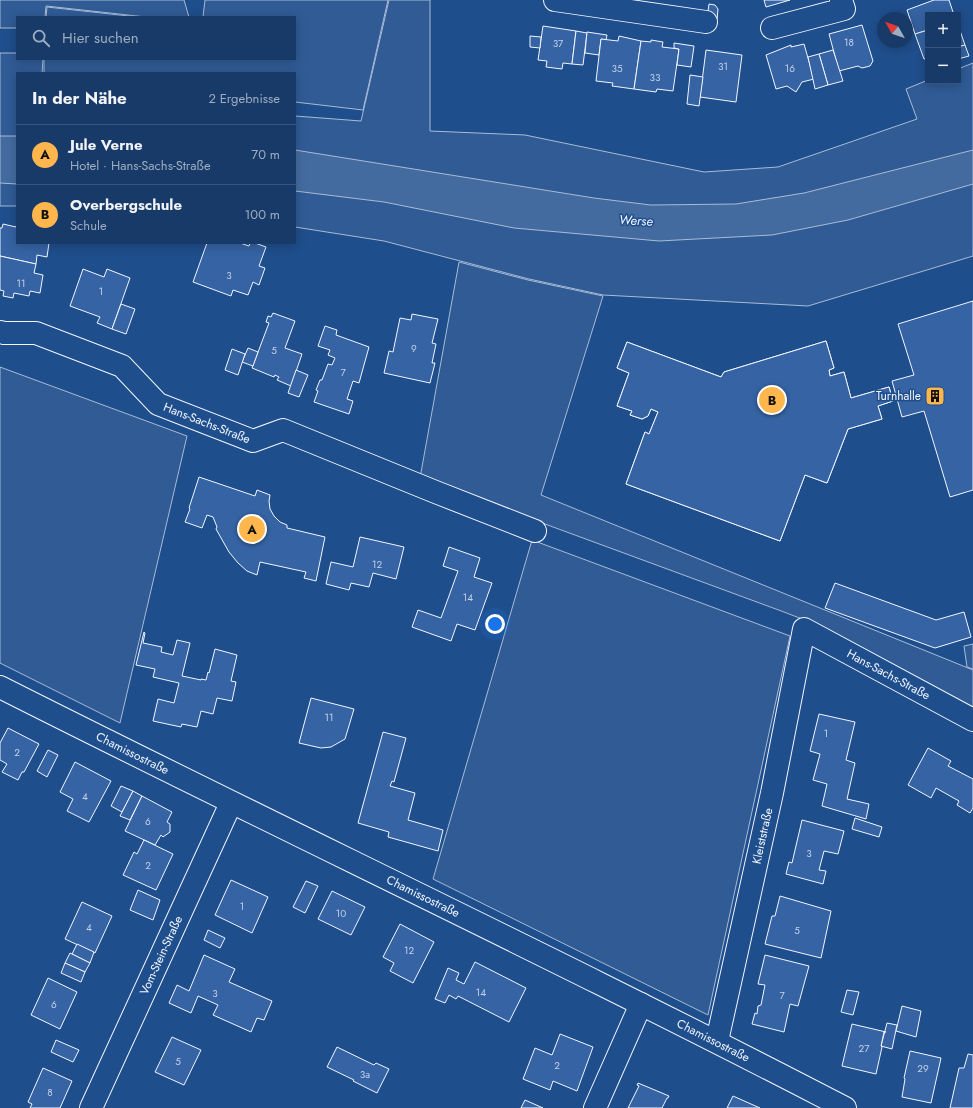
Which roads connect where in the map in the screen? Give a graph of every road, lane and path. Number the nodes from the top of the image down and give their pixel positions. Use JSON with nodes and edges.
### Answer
{"nodes":[{"id":1,"x":555,"y":0,"type":"edge"},
{"id":2,"x":841,"y":0,"type":"edge"},
{"id":3,"x":706,"y":22,"type":"dead end"},
{"id":4,"x":772,"y":28,"type":"dead end"},
{"id":5,"x":0,"y":332,"type":"edge"},
{"id":6,"x":535,"y":531,"type":"dead end"},
{"id":7,"x":804,"y":629,"type":"joint"},
{"id":8,"x":0,"y":687,"type":"edge"},
{"id":9,"x":973,"y":720,"type":"edge"},
{"id":10,"x":231,"y":803,"type":"junction"},
{"id":11,"x":641,"y":1004,"type":"junction"},
{"id":12,"x":717,"y":1041,"type":"junction"},
{"id":13,"x":91,"y":1108,"type":"edge"},
{"id":14,"x":596,"y":1108,"type":"edge"},
{"id":15,"x":845,"y":1108,"type":"edge"}],
"edges":[{"from":1,"to":3,"type":"street"},
{"from":2,"to":4,"type":"street"},
{"from":5,"to":6,"type":"street","name":"Hans-Sachs-Straße"},
{"from":7,"to":9,"type":"street","name":"Hans-Sachs-Straße"},
{"from":7,"to":12,"type":"street","name":"Kleiststraße"},
{"from":8,"to":10,"type":"street","name":"Chamissostraße"},
{"from":10,"to":11,"type":"street","name":"Chamissostraße"},
{"from":10,"to":13,"type":"street","name":"Vom-Stein-Straße"},
{"from":11,"to":12,"type":"street","name":"Chamissostraße"},
{"from":11,"to":14,"type":"street"},
{"from":12,"to":15,"type":"street","name":"Chamissostraße"}]}
